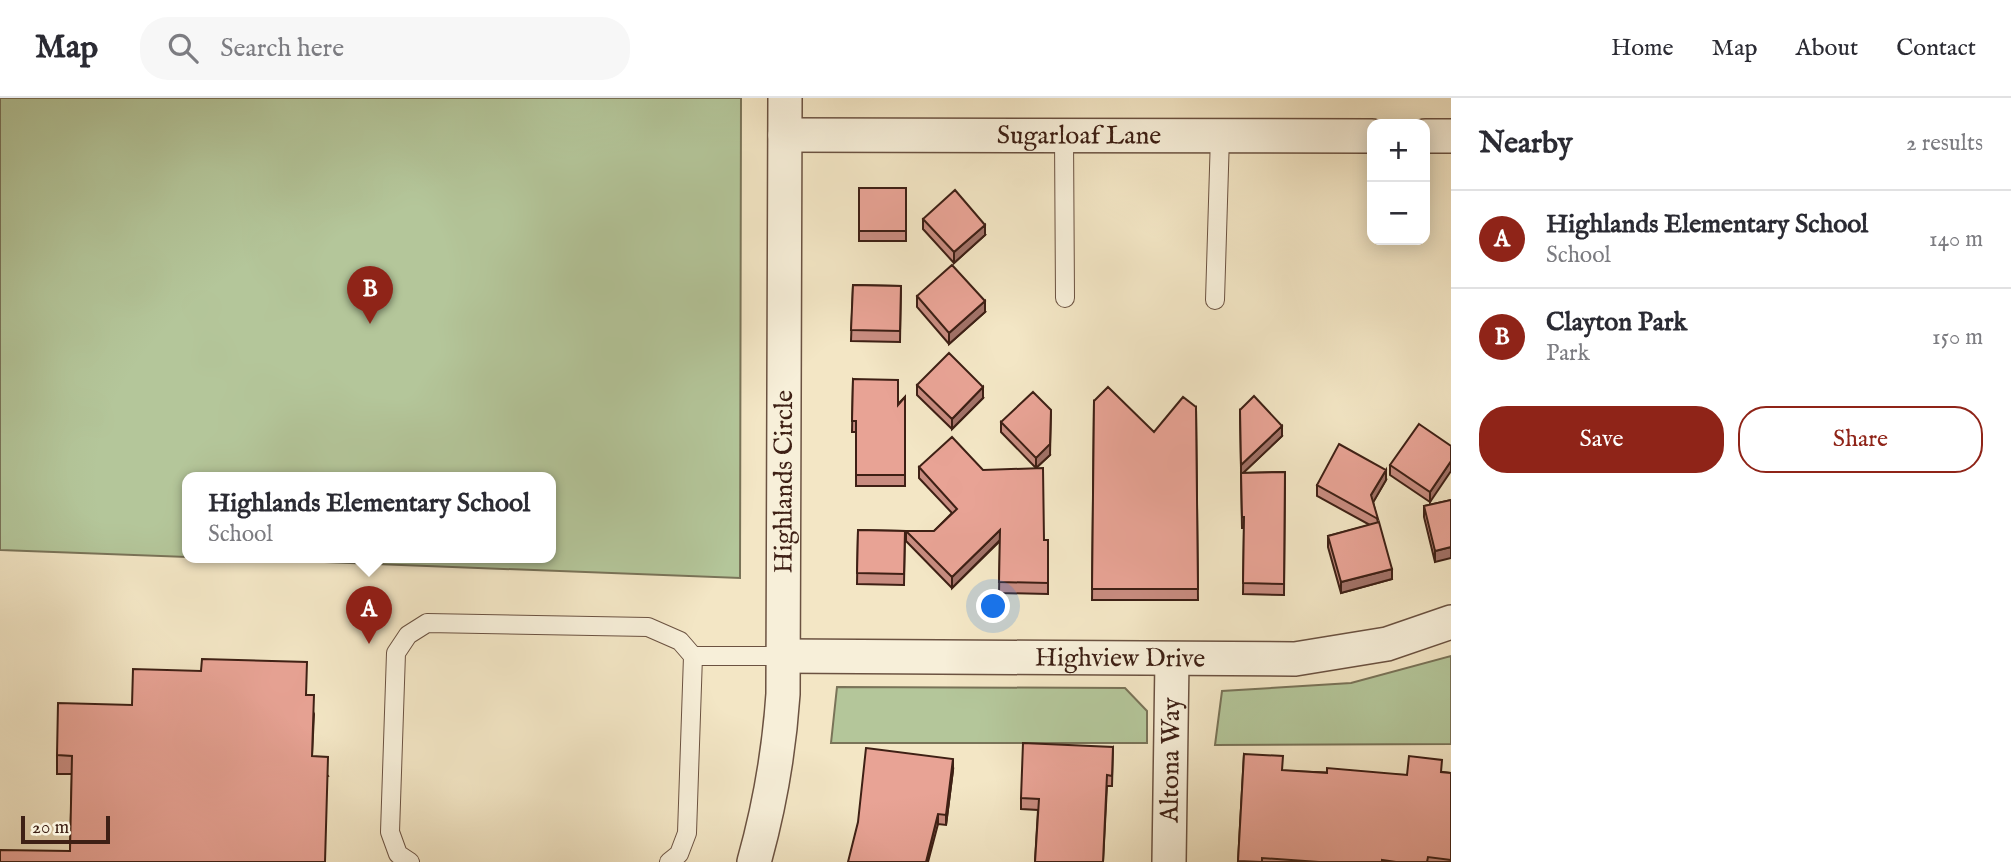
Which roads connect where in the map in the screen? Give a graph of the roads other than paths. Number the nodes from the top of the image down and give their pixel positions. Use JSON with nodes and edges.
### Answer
{"nodes":[{"id":1,"x":785,"y":98,"type":"edge"},
{"id":2,"x":785,"y":135,"type":"junction"},
{"id":3,"x":1064,"y":136,"type":"junction"},
{"id":4,"x":1220,"y":136,"type":"junction"},
{"id":5,"x":1367,"y":136,"type":"edge"},
{"id":6,"x":1430,"y":136,"type":"edge"},
{"id":7,"x":1451,"y":136,"type":"edge"},
{"id":8,"x":1065,"y":298,"type":"dead end"},
{"id":9,"x":1215,"y":300,"type":"dead end"},
{"id":10,"x":1451,"y":622,"type":"edge"},
{"id":11,"x":694,"y":656,"type":"junction"},
{"id":12,"x":782,"y":656,"type":"junction"},
{"id":13,"x":1172,"y":660,"type":"junction"},
{"id":14,"x":410,"y":862,"type":"edge"},
{"id":15,"x":669,"y":862,"type":"edge"},
{"id":16,"x":754,"y":862,"type":"edge"},
{"id":17,"x":1169,"y":862,"type":"edge"}],
"edges":[{"from":1,"to":2,"type":"street","name":"Highlands Circle"},
{"from":2,"to":3,"type":"street","name":"Sugarloaf Lane"},
{"from":2,"to":12,"type":"street","name":"Highlands Circle"},
{"from":3,"to":4,"type":"street","name":"Sugarloaf Lane"},
{"from":3,"to":8,"type":"lane"},
{"from":4,"to":5,"type":"street","name":"Sugarloaf Lane"},
{"from":4,"to":9,"type":"lane"},
{"from":6,"to":7,"type":"street"},
{"from":10,"to":13,"type":"street","name":"Highview Drive"},
{"from":11,"to":12,"type":"lane"},
{"from":11,"to":14,"type":"lane"},
{"from":11,"to":15,"type":"lane"},
{"from":12,"to":13,"type":"street","name":"Highview Drive"},
{"from":12,"to":16,"type":"street","name":"Highlands Circle"},
{"from":13,"to":17,"type":"street","name":"Altona Way"}]}
